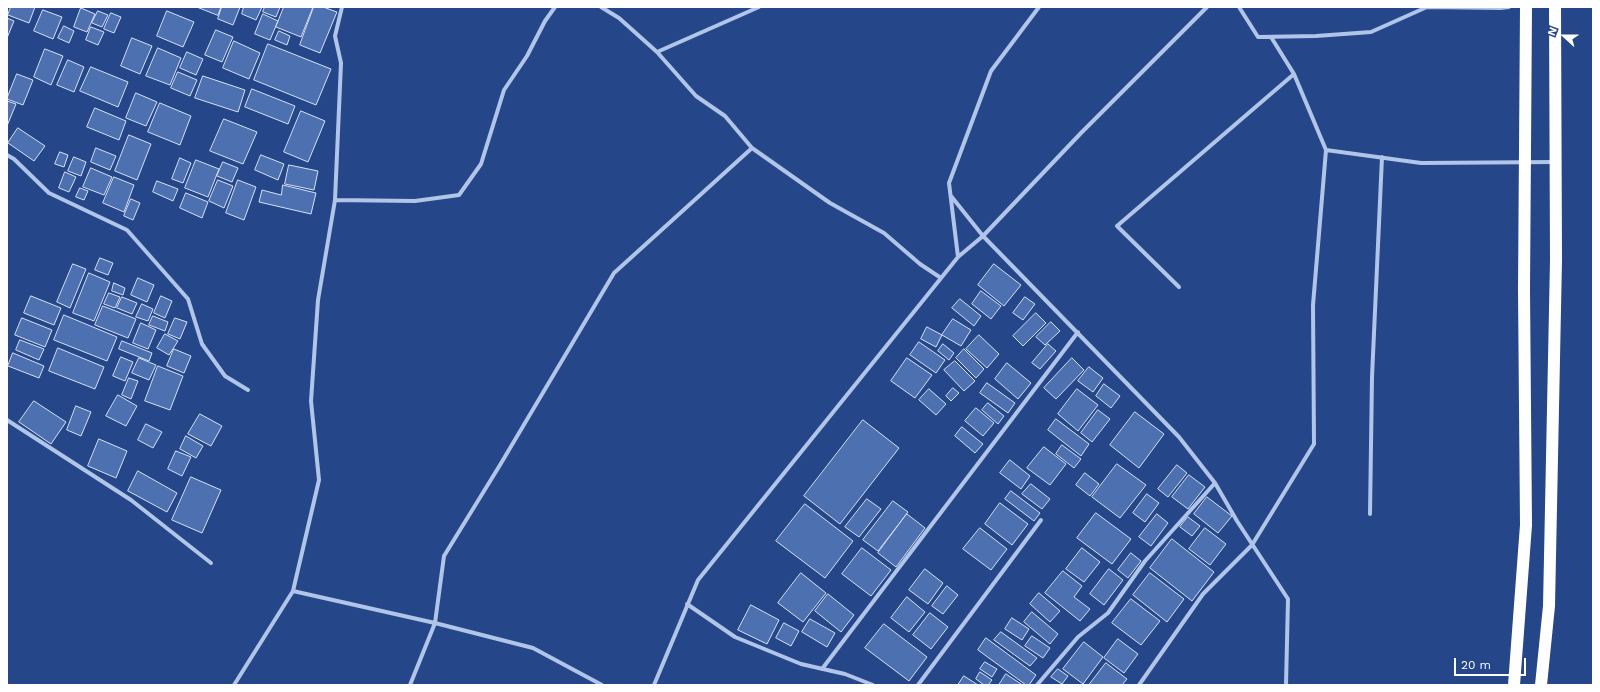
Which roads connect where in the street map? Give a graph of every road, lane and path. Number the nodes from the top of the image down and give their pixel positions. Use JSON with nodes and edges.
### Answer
{"nodes":[{"id":1,"x":342,"y":7,"type":"edge"},
{"id":2,"x":554,"y":7,"type":"edge"},
{"id":3,"x":601,"y":7,"type":"edge"},
{"id":4,"x":759,"y":7,"type":"edge"},
{"id":5,"x":1039,"y":7,"type":"edge"},
{"id":6,"x":1207,"y":7,"type":"edge"},
{"id":7,"x":1239,"y":7,"type":"edge"},
{"id":8,"x":1509,"y":7,"type":"edge"},
{"id":9,"x":1526,"y":7,"type":"edge"},
{"id":10,"x":1555,"y":7,"type":"edge"},
{"id":11,"x":1272,"y":37,"type":"junction"},
{"id":12,"x":656,"y":52,"type":"junction"},
{"id":13,"x":1294,"y":74,"type":"junction"},
{"id":14,"x":752,"y":148,"type":"junction"},
{"id":15,"x":1326,"y":150,"type":"junction"},
{"id":16,"x":7,"y":155,"type":"edge"},
{"id":17,"x":1382,"y":157,"type":"junction"},
{"id":18,"x":1555,"y":162,"type":"junction"},
{"id":19,"x":1525,"y":163,"type":"junction"},
{"id":20,"x":950,"y":195,"type":"junction"},
{"id":21,"x":335,"y":200,"type":"junction"},
{"id":22,"x":983,"y":236,"type":"junction"},
{"id":23,"x":958,"y":257,"type":"junction"},
{"id":24,"x":941,"y":278,"type":"junction"},
{"id":25,"x":1179,"y":287,"type":"dead end"},
{"id":26,"x":1078,"y":332,"type":"junction"},
{"id":27,"x":248,"y":390,"type":"dead end"},
{"id":28,"x":7,"y":420,"type":"edge"},
{"id":29,"x":1215,"y":483,"type":"junction"},
{"id":30,"x":1370,"y":514,"type":"dead end"},
{"id":31,"x":1041,"y":520,"type":"dead end"},
{"id":32,"x":1252,"y":545,"type":"junction"},
{"id":33,"x":212,"y":563,"type":"dead end"},
{"id":34,"x":293,"y":592,"type":"junction"},
{"id":35,"x":687,"y":604,"type":"junction"},
{"id":36,"x":435,"y":623,"type":"junction"},
{"id":37,"x":822,"y":669,"type":"junction"},
{"id":38,"x":234,"y":685,"type":"edge"},
{"id":39,"x":410,"y":685,"type":"edge"},
{"id":40,"x":602,"y":685,"type":"edge"},
{"id":41,"x":654,"y":685,"type":"edge"},
{"id":42,"x":873,"y":685,"type":"edge"},
{"id":43,"x":918,"y":685,"type":"edge"},
{"id":44,"x":1037,"y":685,"type":"edge"},
{"id":45,"x":1140,"y":685,"type":"edge"},
{"id":46,"x":1286,"y":685,"type":"edge"},
{"id":47,"x":1514,"y":685,"type":"edge"},
{"id":48,"x":1541,"y":685,"type":"edge"}],
"edges":[{"from":1,"to":21,"type":"street"},
{"from":2,"to":21,"type":"street"},
{"from":3,"to":12,"type":"street"},
{"from":4,"to":12,"type":"street"},
{"from":5,"to":20,"type":"street"},
{"from":6,"to":22,"type":"street"},
{"from":7,"to":11,"type":"street"},
{"from":8,"to":11,"type":"street"},
{"from":9,"to":19,"type":"highway"},
{"from":10,"to":18,"type":"highway"},
{"from":11,"to":13,"type":"street"},
{"from":12,"to":14,"type":"street"},
{"from":13,"to":15,"type":"street"},
{"from":13,"to":25,"type":"street"},
{"from":14,"to":24,"type":"street"},
{"from":14,"to":36,"type":"street"},
{"from":15,"to":17,"type":"street"},
{"from":15,"to":32,"type":"street"},
{"from":16,"to":27,"type":"street"},
{"from":17,"to":19,"type":"street"},
{"from":17,"to":30,"type":"street"},
{"from":18,"to":19,"type":"street"},
{"from":18,"to":48,"type":"highway"},
{"from":19,"to":47,"type":"highway"},
{"from":20,"to":22,"type":"street"},
{"from":20,"to":23,"type":"street"},
{"from":21,"to":34,"type":"street"},
{"from":22,"to":23,"type":"street"},
{"from":22,"to":26,"type":"street"},
{"from":23,"to":24,"type":"street"},
{"from":24,"to":35,"type":"street"},
{"from":26,"to":29,"type":"street"},
{"from":26,"to":37,"type":"street"},
{"from":28,"to":33,"type":"street"},
{"from":29,"to":32,"type":"street"},
{"from":29,"to":44,"type":"street"},
{"from":31,"to":43,"type":"street"},
{"from":32,"to":45,"type":"street"},
{"from":32,"to":46,"type":"street"},
{"from":34,"to":36,"type":"street"},
{"from":34,"to":38,"type":"street"},
{"from":35,"to":37,"type":"street"},
{"from":35,"to":41,"type":"street"},
{"from":36,"to":39,"type":"street"},
{"from":36,"to":40,"type":"street"},
{"from":37,"to":42,"type":"street"}]}
